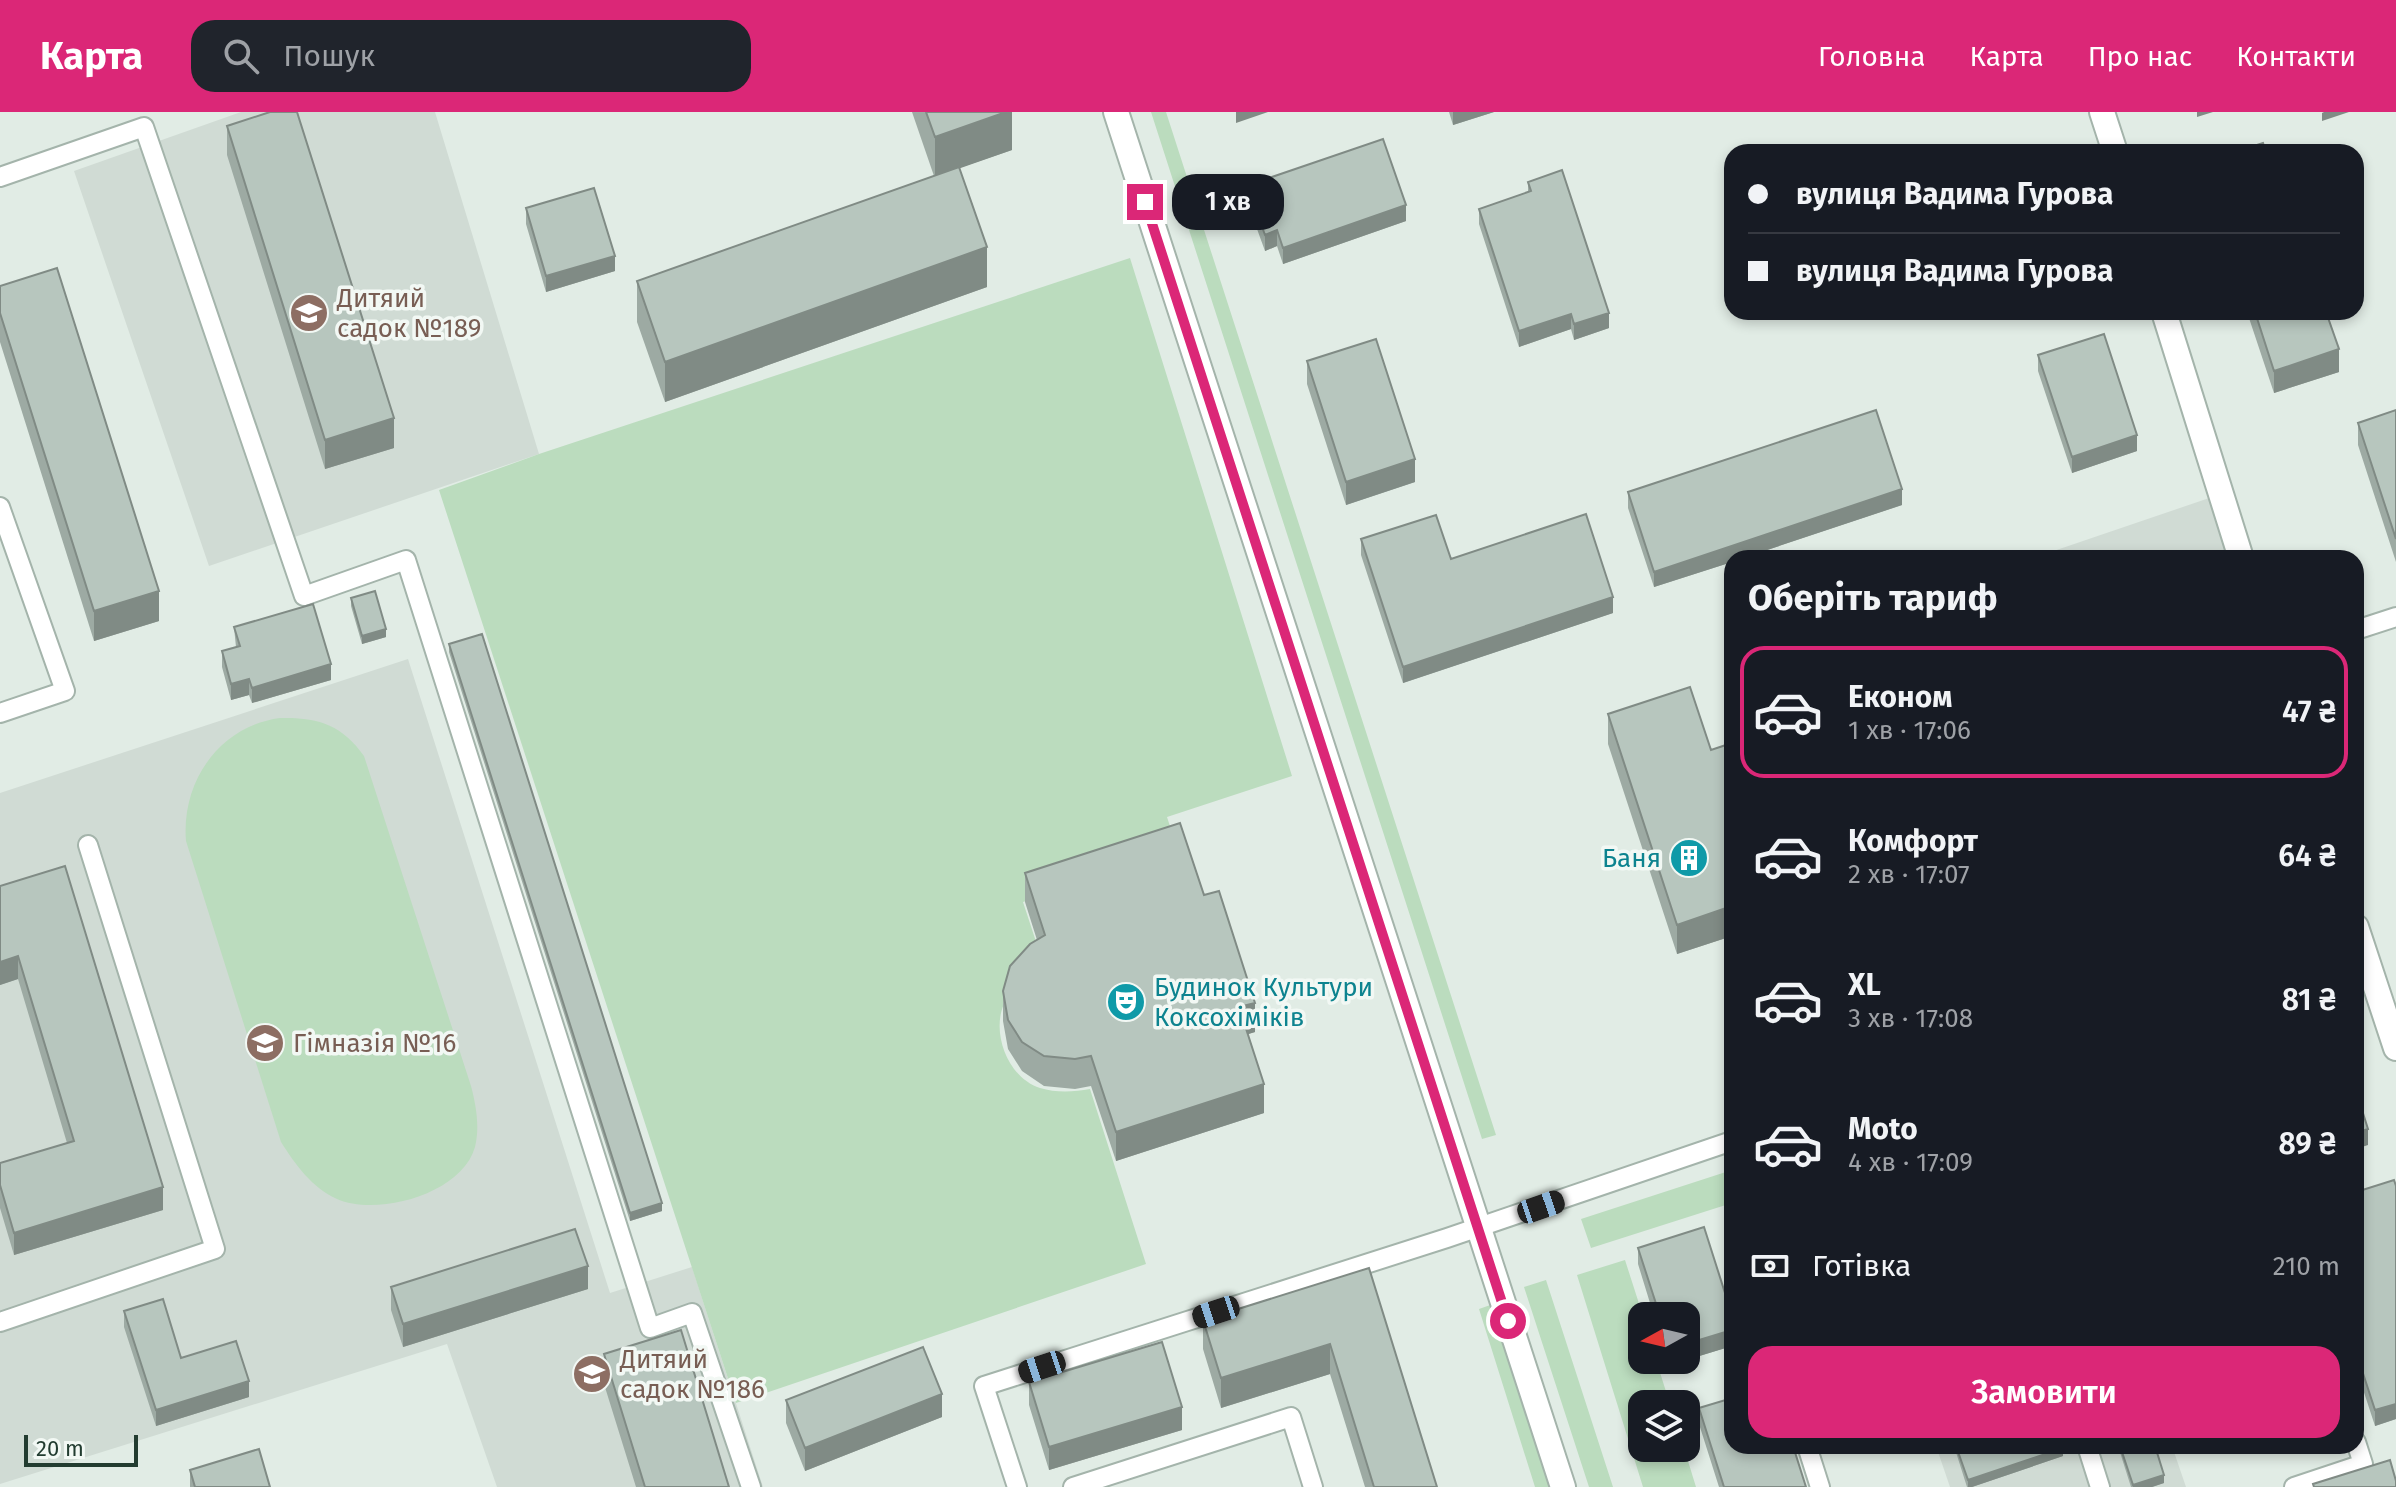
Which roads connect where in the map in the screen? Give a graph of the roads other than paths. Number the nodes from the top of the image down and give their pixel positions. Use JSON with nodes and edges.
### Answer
{"nodes":[{"id":1,"x":1116,"y":112,"type":"edge"},
{"id":2,"x":2102,"y":112,"type":"edge"},
{"id":3,"x":2112,"y":144,"type":"edge"},
{"id":4,"x":0,"y":177,"type":"edge"},
{"id":5,"x":2167,"y":320,"type":"edge"},
{"id":6,"x":0,"y":507,"type":"edge"},
{"id":7,"x":2238,"y":550,"type":"edge"},
{"id":8,"x":2396,"y":617,"type":"edge"},
{"id":9,"x":2364,"y":627,"type":"edge"},
{"id":10,"x":0,"y":713,"type":"edge"},
{"id":11,"x":88,"y":845,"type":"dead end"},
{"id":12,"x":2364,"y":952,"type":"edge"},
{"id":13,"x":2396,"y":1048,"type":"edge"},
{"id":14,"x":1724,"y":1144,"type":"edge"},
{"id":15,"x":1477,"y":1229,"type":"junction"},
{"id":16,"x":0,"y":1322,"type":"edge"},
{"id":17,"x":1810,"y":1454,"type":"edge"},
{"id":18,"x":2090,"y":1454,"type":"edge"},
{"id":19,"x":2360,"y":1454,"type":"edge"},
{"id":20,"x":751,"y":1487,"type":"edge"},
{"id":21,"x":1017,"y":1487,"type":"edge"},
{"id":22,"x":1073,"y":1487,"type":"edge"},
{"id":23,"x":1313,"y":1487,"type":"edge"},
{"id":24,"x":1563,"y":1487,"type":"edge"},
{"id":25,"x":1820,"y":1487,"type":"edge"},
{"id":26,"x":2100,"y":1487,"type":"edge"},
{"id":27,"x":2294,"y":1487,"type":"edge"}],
"edges":[{"from":1,"to":15,"type":"street"},
{"from":2,"to":3,"type":"street"},
{"from":4,"to":20,"type":"lane"},
{"from":5,"to":7,"type":"street"},
{"from":6,"to":10,"type":"lane"},
{"from":8,"to":9,"type":"lane"},
{"from":11,"to":16,"type":"lane"},
{"from":12,"to":13,"type":"street"},
{"from":14,"to":15,"type":"lane"},
{"from":15,"to":21,"type":"lane"},
{"from":15,"to":24,"type":"street"},
{"from":17,"to":25,"type":"lane"},
{"from":18,"to":26,"type":"lane"},
{"from":19,"to":27,"type":"lane"},
{"from":22,"to":23,"type":"lane"}]}
